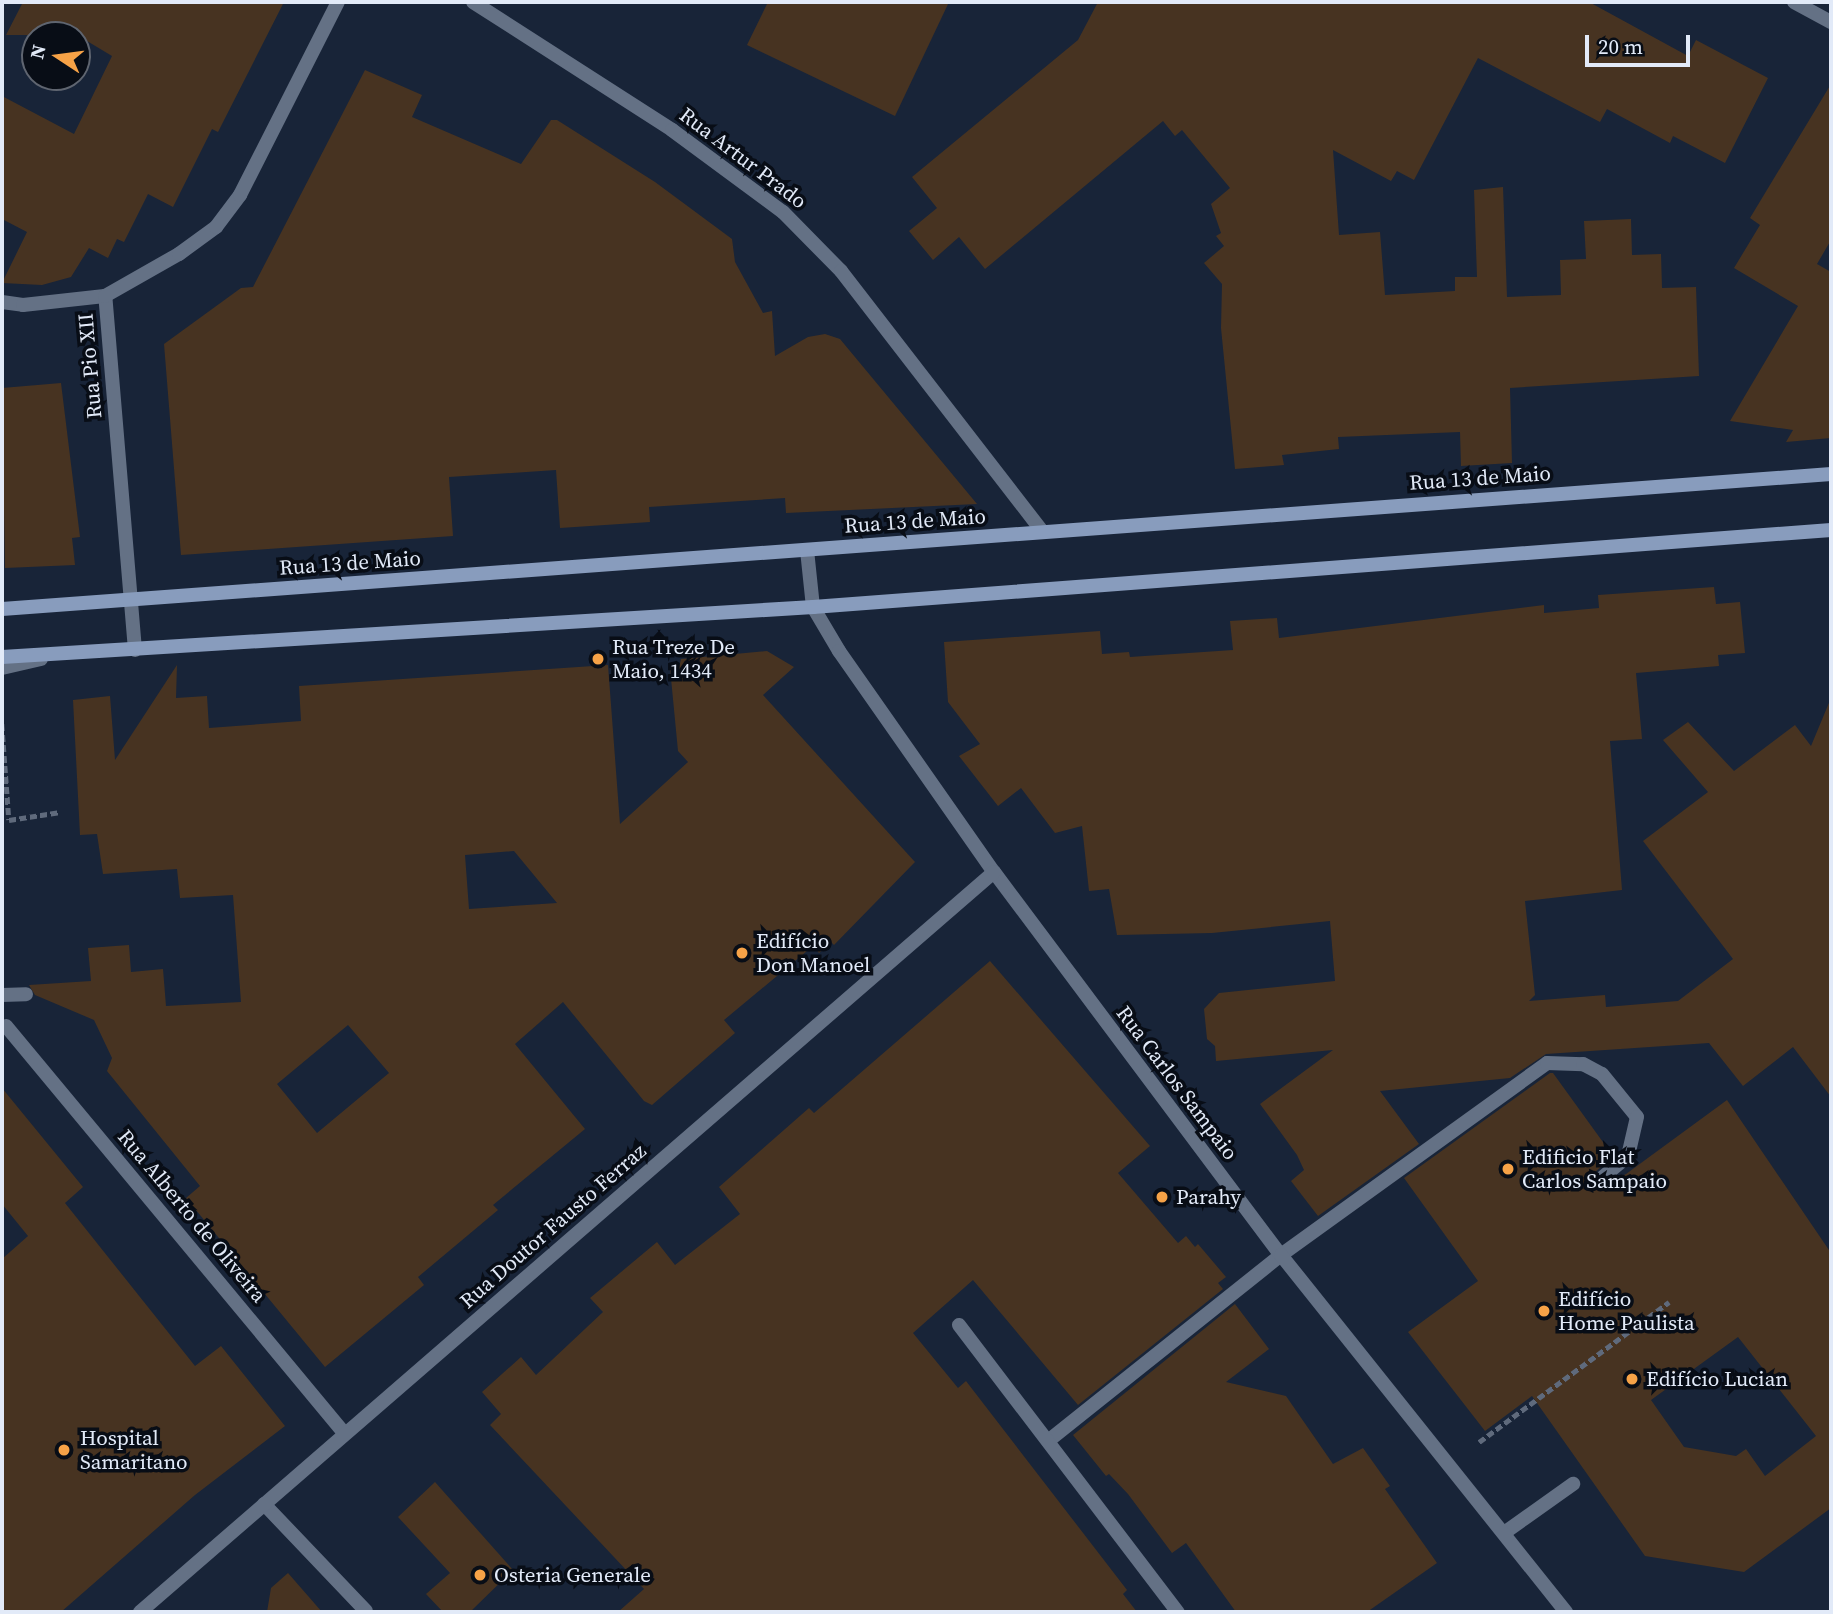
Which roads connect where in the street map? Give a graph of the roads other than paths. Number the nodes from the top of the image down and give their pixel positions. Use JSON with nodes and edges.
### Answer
{"nodes":[{"id":1,"x":338,"y":2,"type":"edge"},
{"id":2,"x":473,"y":2,"type":"edge"},
{"id":3,"x":1794,"y":2,"type":"edge"},
{"id":4,"x":1831,"y":22,"type":"edge"},
{"id":5,"x":105,"y":296,"type":"junction"},
{"id":6,"x":2,"y":302,"type":"edge"},
{"id":7,"x":1831,"y":474,"type":"edge"},
{"id":8,"x":1831,"y":530,"type":"edge"},
{"id":9,"x":1043,"y":532,"type":"junction"},
{"id":10,"x":807,"y":550,"type":"junction"},
{"id":11,"x":131,"y":600,"type":"junction"},
{"id":12,"x":2,"y":606,"type":"edge"},
{"id":13,"x":813,"y":607,"type":"junction"},
{"id":14,"x":135,"y":650,"type":"junction"},
{"id":15,"x":55,"y":656,"type":"junction"},
{"id":16,"x":2,"y":657,"type":"edge"},
{"id":17,"x":2,"y":668,"type":"edge"},
{"id":18,"x":995,"y":872,"type":"junction"},
{"id":19,"x":26,"y":994,"type":"dead end"},
{"id":20,"x":2,"y":995,"type":"edge"},
{"id":21,"x":6,"y":1026,"type":"dead end"},
{"id":22,"x":1602,"y":1178,"type":"dead end"},
{"id":23,"x":1281,"y":1255,"type":"junction"},
{"id":24,"x":959,"y":1325,"type":"dead end"},
{"id":25,"x":345,"y":1434,"type":"junction"},
{"id":26,"x":1048,"y":1441,"type":"junction"},
{"id":27,"x":1573,"y":1484,"type":"dead end"},
{"id":28,"x":264,"y":1504,"type":"junction"},
{"id":29,"x":1504,"y":1533,"type":"junction"},
{"id":30,"x":366,"y":1611,"type":"edge"},
{"id":31,"x":140,"y":1612,"type":"edge"},
{"id":32,"x":1178,"y":1612,"type":"edge"},
{"id":33,"x":1566,"y":1612,"type":"edge"}],
"edges":[{"from":1,"to":5,"type":"street","name":"Rua Pio XII"},
{"from":2,"to":9,"type":"street","name":"Rua Artur Prado"},
{"from":3,"to":4,"type":"street"},
{"from":5,"to":6,"type":"street"},
{"from":5,"to":11,"type":"street","name":"Rua Pio XII"},
{"from":7,"to":9,"type":"main road","name":"Rua 13 de Maio"},
{"from":8,"to":13,"type":"main road"},
{"from":9,"to":10,"type":"main road","name":"Rua 13 de Maio"},
{"from":10,"to":11,"type":"main road","name":"Rua 13 de Maio"},
{"from":10,"to":13,"type":"street","name":"Rua Carlos Sampaio"},
{"from":11,"to":12,"type":"main road","name":"Rua 13 de Maio"},
{"from":11,"to":14,"type":"street","name":"Rua Pio XII"},
{"from":13,"to":14,"type":"main road"},
{"from":13,"to":18,"type":"street","name":"Rua Carlos Sampaio"},
{"from":14,"to":15,"type":"main road"},
{"from":15,"to":16,"type":"main road"},
{"from":15,"to":17,"type":"street"},
{"from":18,"to":23,"type":"street","name":"Rua Carlos Sampaio"},
{"from":18,"to":25,"type":"street","name":"Rua Doutor Fausto Ferraz"},
{"from":19,"to":20,"type":"street"},
{"from":21,"to":25,"type":"street","name":"Rua Alberto de Oliveira"},
{"from":22,"to":23,"type":"street"},
{"from":23,"to":26,"type":"street"},
{"from":23,"to":29,"type":"street","name":"Rua Carlos Sampaio"},
{"from":24,"to":26,"type":"street"},
{"from":25,"to":28,"type":"street","name":"Rua Doutor Fausto Ferraz"},
{"from":26,"to":32,"type":"street"},
{"from":27,"to":29,"type":"street"},
{"from":28,"to":30,"type":"street"},
{"from":28,"to":31,"type":"street","name":"Rua Doutor Fausto Ferraz"},
{"from":29,"to":33,"type":"street","name":"Rua Carlos Sampaio"}]}
